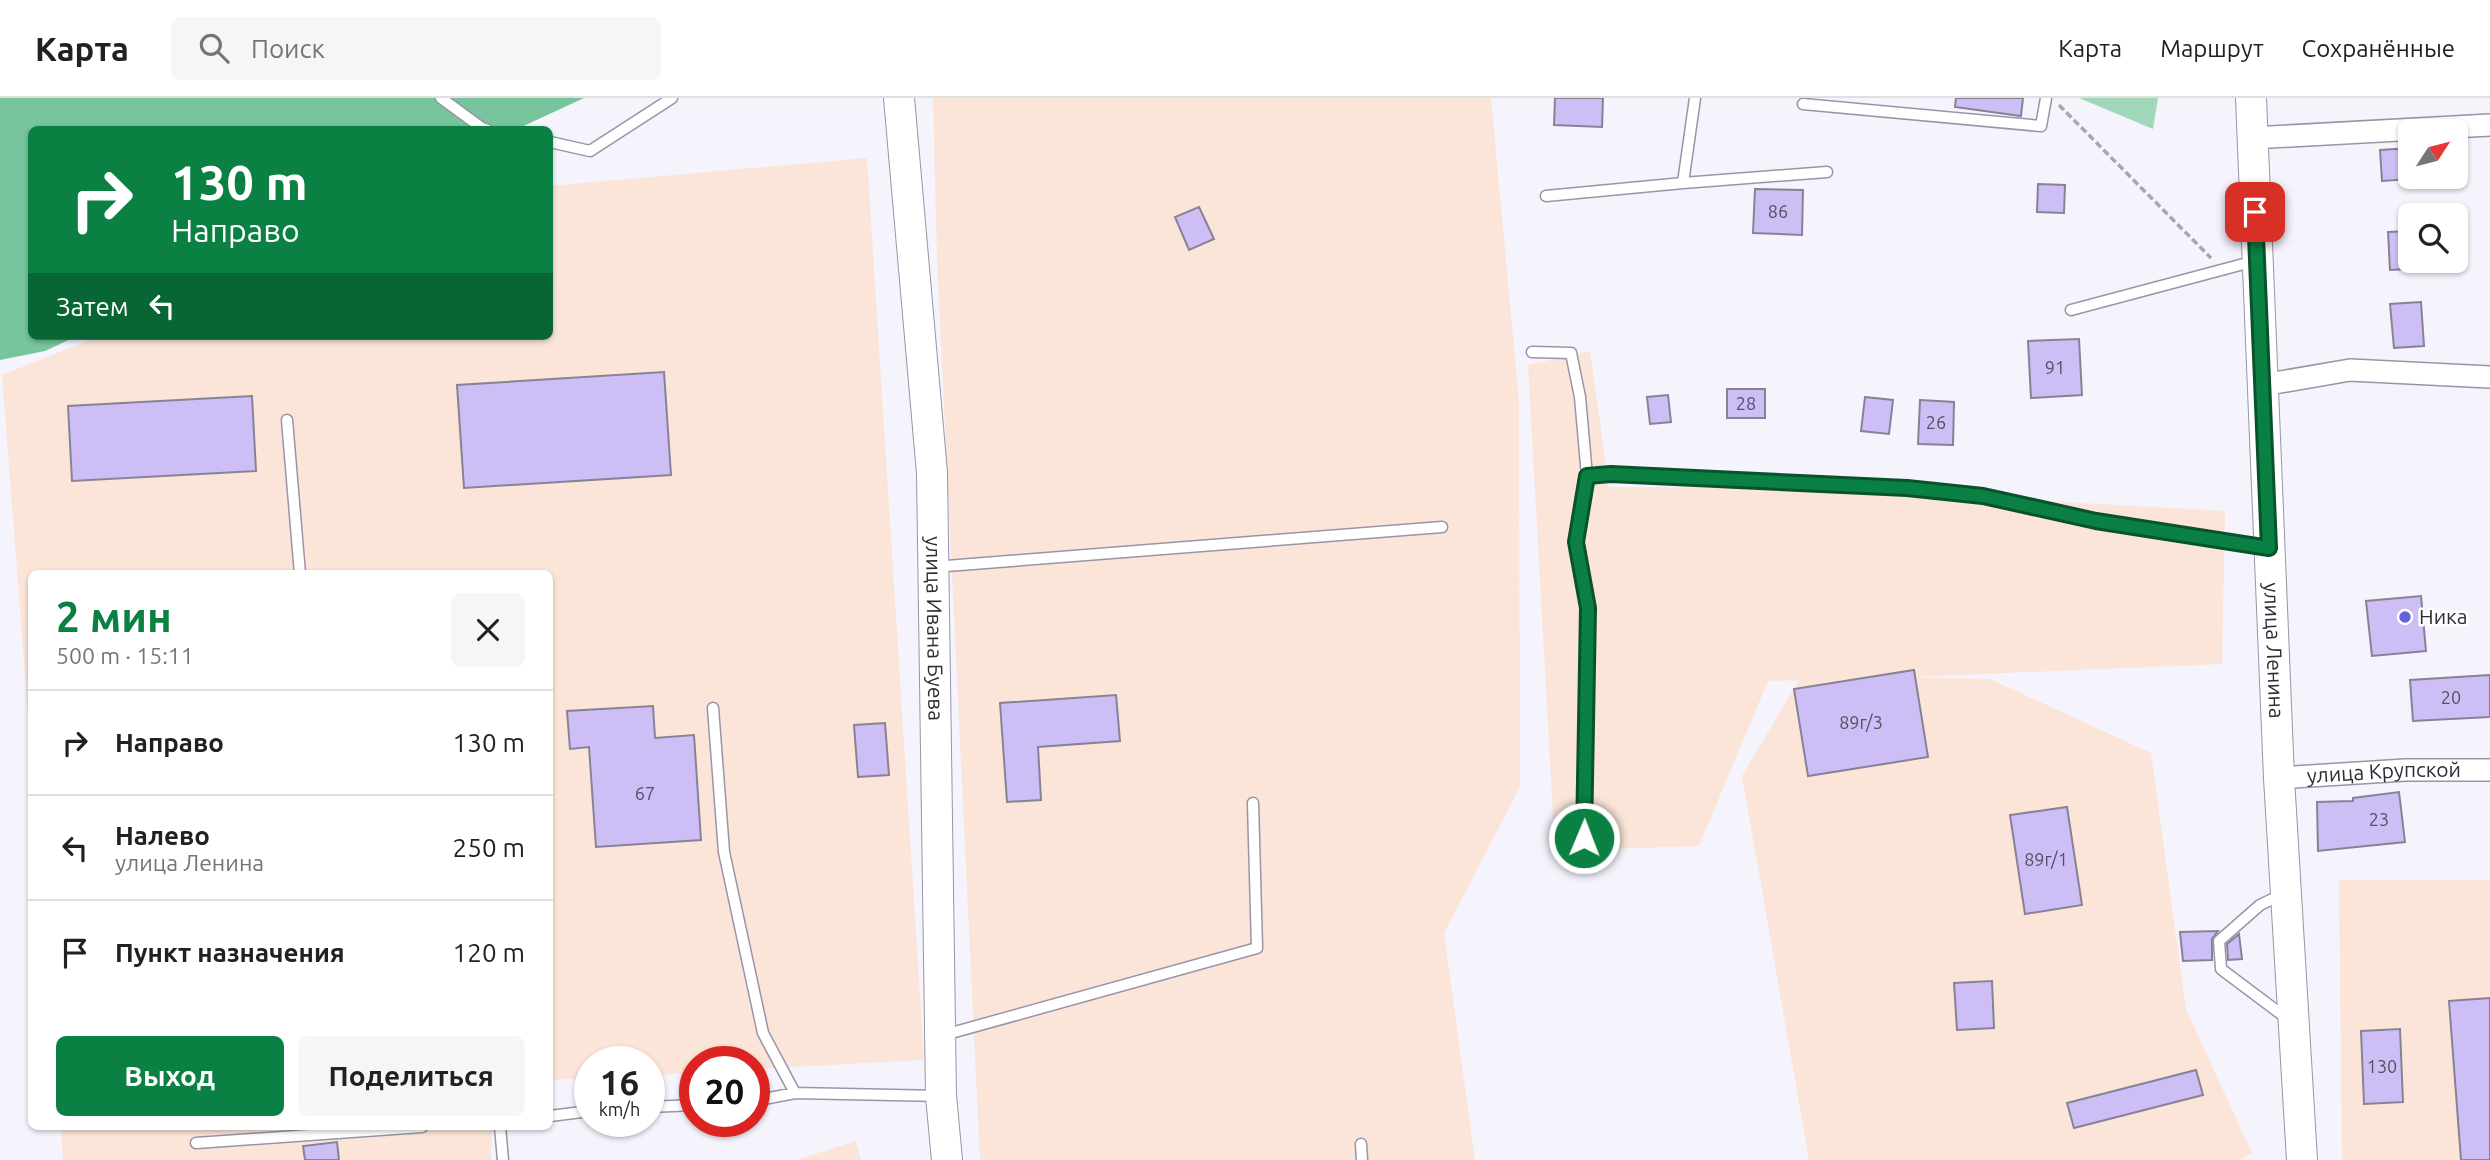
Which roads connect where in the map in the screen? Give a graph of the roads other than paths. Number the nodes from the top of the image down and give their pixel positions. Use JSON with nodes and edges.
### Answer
{"nodes":[{"id":1,"x":440,"y":98,"type":"edge"},
{"id":2,"x":672,"y":98,"type":"edge"},
{"id":3,"x":899,"y":98,"type":"edge"},
{"id":4,"x":1695,"y":98,"type":"edge"},
{"id":5,"x":2046,"y":98,"type":"edge"},
{"id":6,"x":2251,"y":98,"type":"edge"},
{"id":7,"x":1803,"y":104,"type":"dead end"},
{"id":8,"x":2490,"y":125,"type":"edge"},
{"id":9,"x":482,"y":126,"type":"edge"},
{"id":10,"x":2252,"y":138,"type":"junction"},
{"id":11,"x":553,"y":143,"type":"edge"},
{"id":12,"x":1827,"y":172,"type":"dead end"},
{"id":13,"x":1683,"y":183,"type":"junction"},
{"id":14,"x":1546,"y":196,"type":"dead end"},
{"id":15,"x":2257,"y":260,"type":"junction"},
{"id":16,"x":2071,"y":310,"type":"dead end"},
{"id":17,"x":1532,"y":352,"type":"dead end"},
{"id":18,"x":2490,"y":377,"type":"edge"},
{"id":19,"x":2263,"y":385,"type":"junction"},
{"id":20,"x":287,"y":420,"type":"dead end"},
{"id":21,"x":1587,"y":476,"type":"junction"},
{"id":22,"x":1442,"y":527,"type":"dead end"},
{"id":23,"x":2269,"y":548,"type":"junction"},
{"id":24,"x":934,"y":567,"type":"junction"},
{"id":25,"x":300,"y":570,"type":"edge"},
{"id":26,"x":713,"y":708,"type":"dead end"},
{"id":27,"x":2490,"y":770,"type":"edge"},
{"id":28,"x":2279,"y":778,"type":"junction"},
{"id":29,"x":1253,"y":803,"type":"dead end"},
{"id":30,"x":1584,"y":838,"type":"dead end"},
{"id":31,"x":2286,"y":892,"type":"junction"},
{"id":32,"x":2294,"y":1024,"type":"junction"},
{"id":33,"x":941,"y":1035,"type":"junction"},
{"id":34,"x":795,"y":1094,"type":"junction"},
{"id":35,"x":941,"y":1096,"type":"junction"},
{"id":36,"x":770,"y":1098,"type":"edge"},
{"id":37,"x":574,"y":1113,"type":"edge"},
{"id":38,"x":553,"y":1116,"type":"edge"},
{"id":39,"x":348,"y":1130,"type":"edge"},
{"id":40,"x":500,"y":1130,"type":"edge"},
{"id":41,"x":196,"y":1143,"type":"dead end"},
{"id":42,"x":1361,"y":1144,"type":"dead end"},
{"id":43,"x":503,"y":1160,"type":"edge"},
{"id":44,"x":947,"y":1160,"type":"edge"},
{"id":45,"x":1362,"y":1160,"type":"edge"},
{"id":46,"x":2302,"y":1160,"type":"edge"}],
"edges":[{"from":1,"to":9,"type":"lane"},
{"from":2,"to":11,"type":"lane"},
{"from":3,"to":24,"type":"main road","name":"улица Ивана Буева"},
{"from":4,"to":13,"type":"lane"},
{"from":5,"to":7,"type":"lane"},
{"from":6,"to":10,"type":"main road","name":"улица Ленина"},
{"from":8,"to":10,"type":"street"},
{"from":10,"to":15,"type":"main road","name":"улица Ленина"},
{"from":12,"to":13,"type":"lane"},
{"from":13,"to":14,"type":"lane"},
{"from":15,"to":16,"type":"lane"},
{"from":15,"to":19,"type":"main road","name":"улица Ленина"},
{"from":17,"to":21,"type":"lane"},
{"from":18,"to":19,"type":"street"},
{"from":19,"to":23,"type":"main road","name":"улица Ленина"},
{"from":20,"to":25,"type":"lane"},
{"from":21,"to":23,"type":"lane"},
{"from":21,"to":30,"type":"lane"},
{"from":22,"to":24,"type":"lane"},
{"from":23,"to":28,"type":"main road","name":"улица Ленина"},
{"from":24,"to":33,"type":"main road","name":"улица Ивана Буева"},
{"from":26,"to":34,"type":"lane"},
{"from":27,"to":28,"type":"street","name":"улица Крупской"},
{"from":28,"to":31,"type":"main road","name":"улица Ленина"},
{"from":29,"to":33,"type":"lane"},
{"from":31,"to":32,"type":"main road","name":"улица Ленина"},
{"from":31,"to":32,"type":"lane"},
{"from":32,"to":46,"type":"main road","name":"улица Ленина"},
{"from":33,"to":35,"type":"main road","name":"улица Ивана Буева"},
{"from":34,"to":35,"type":"lane"},
{"from":34,"to":36,"type":"lane"},
{"from":35,"to":44,"type":"main road","name":"улица Ивана Буева"},
{"from":37,"to":38,"type":"lane"},
{"from":39,"to":41,"type":"lane"},
{"from":40,"to":43,"type":"lane"},
{"from":42,"to":45,"type":"lane"}]}
